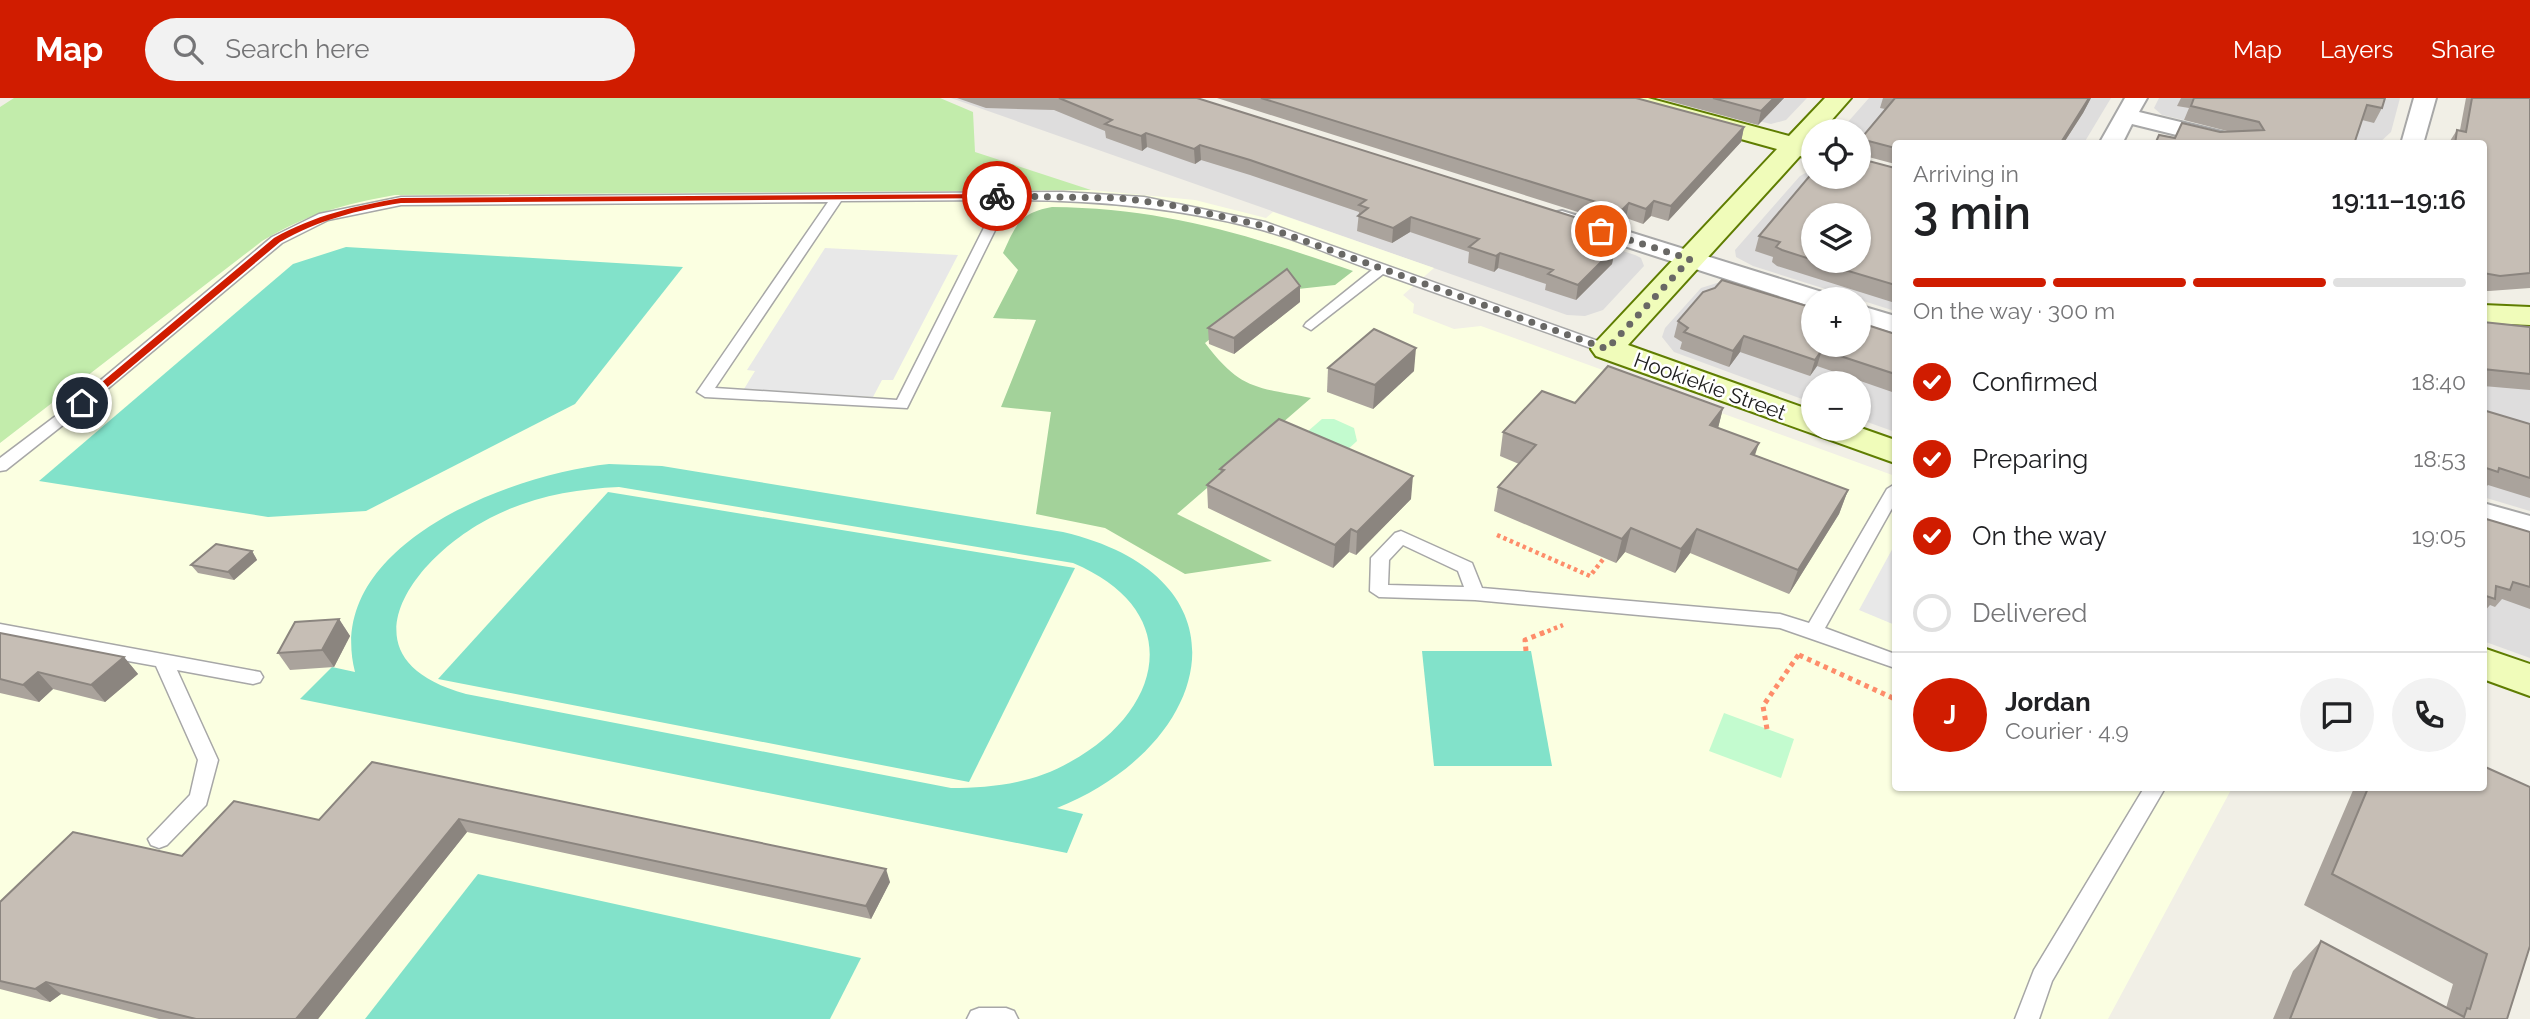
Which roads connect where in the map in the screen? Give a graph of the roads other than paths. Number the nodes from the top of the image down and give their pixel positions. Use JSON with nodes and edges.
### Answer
{"nodes":[{"id":1,"x":1620,"y":98,"type":"edge"},
{"id":2,"x":1839,"y":98,"type":"edge"},
{"id":3,"x":2425,"y":98,"type":"edge"},
{"id":4,"x":2131,"y":107,"type":"edge"},
{"id":5,"x":1824,"y":119,"type":"edge"},
{"id":6,"x":2112,"y":140,"type":"edge"},
{"id":7,"x":2231,"y":140,"type":"edge"},
{"id":8,"x":2413,"y":140,"type":"edge"},
{"id":9,"x":1801,"y":147,"type":"edge"},
{"id":10,"x":1801,"y":151,"type":"edge"},
{"id":11,"x":1006,"y":196,"type":"junction"},
{"id":12,"x":837,"y":198,"type":"junction"},
{"id":13,"x":1546,"y":213,"type":"edge"},
{"id":14,"x":1690,"y":259,"type":"junction"},
{"id":15,"x":1382,"y":268,"type":"junction"},
{"id":16,"x":1801,"y":294,"type":"edge"},
{"id":17,"x":2487,"y":314,"type":"edge"},
{"id":18,"x":2530,"y":316,"type":"edge"},
{"id":19,"x":1871,"y":317,"type":"edge"},
{"id":20,"x":1892,"y":324,"type":"edge"},
{"id":21,"x":1311,"y":326,"type":"dead end"},
{"id":22,"x":1607,"y":349,"type":"junction"},
{"id":23,"x":1801,"y":419,"type":"edge"},
{"id":24,"x":1863,"y":441,"type":"edge"},
{"id":25,"x":1892,"y":451,"type":"edge"},
{"id":26,"x":0,"y":466,"type":"edge"},
{"id":27,"x":1892,"y":494,"type":"edge"},
{"id":28,"x":2487,"y":514,"type":"edge"},
{"id":29,"x":2530,"y":527,"type":"edge"},
{"id":30,"x":1475,"y":594,"type":"junction"},
{"id":31,"x":0,"y":631,"type":"edge"},
{"id":32,"x":1814,"y":631,"type":"junction"},
{"id":33,"x":163,"y":660,"type":"junction"},
{"id":34,"x":1892,"y":660,"type":"edge"},
{"id":35,"x":2487,"y":664,"type":"edge"},
{"id":36,"x":253,"y":677,"type":"dead end"},
{"id":37,"x":2530,"y":680,"type":"edge"},
{"id":38,"x":2153,"y":791,"type":"edge"},
{"id":39,"x":159,"y":839,"type":"dead end"},
{"id":40,"x":979,"y":1019,"type":"edge"},
{"id":41,"x":1006,"y":1019,"type":"edge"},
{"id":42,"x":2027,"y":1019,"type":"edge"}],
"edges":[{"from":1,"to":9,"type":"street"},
{"from":2,"to":5,"type":"street"},
{"from":3,"to":8,"type":"street"},
{"from":4,"to":6,"type":"street"},
{"from":4,"to":7,"type":"street"},
{"from":10,"to":14,"type":"street"},
{"from":11,"to":12,"type":"lane"},
{"from":11,"to":12,"type":"lane"},
{"from":11,"to":15,"type":"lane"},
{"from":12,"to":26,"type":"lane"},
{"from":13,"to":14,"type":"street"},
{"from":14,"to":16,"type":"street"},
{"from":14,"to":22,"type":"street"},
{"from":15,"to":21,"type":"lane"},
{"from":15,"to":22,"type":"lane"},
{"from":17,"to":18,"type":"street"},
{"from":19,"to":20,"type":"street"},
{"from":22,"to":23,"type":"street","name":"Hookiekie Street"},
{"from":24,"to":25,"type":"street"},
{"from":27,"to":32,"type":"lane"},
{"from":28,"to":29,"type":"street"},
{"from":30,"to":30,"type":"lane"},
{"from":30,"to":32,"type":"lane"},
{"from":31,"to":33,"type":"lane"},
{"from":32,"to":34,"type":"lane"},
{"from":33,"to":36,"type":"lane"},
{"from":33,"to":39,"type":"lane"},
{"from":35,"to":37,"type":"street"},
{"from":38,"to":42,"type":"lane"},
{"from":40,"to":41,"type":"lane"}]}
